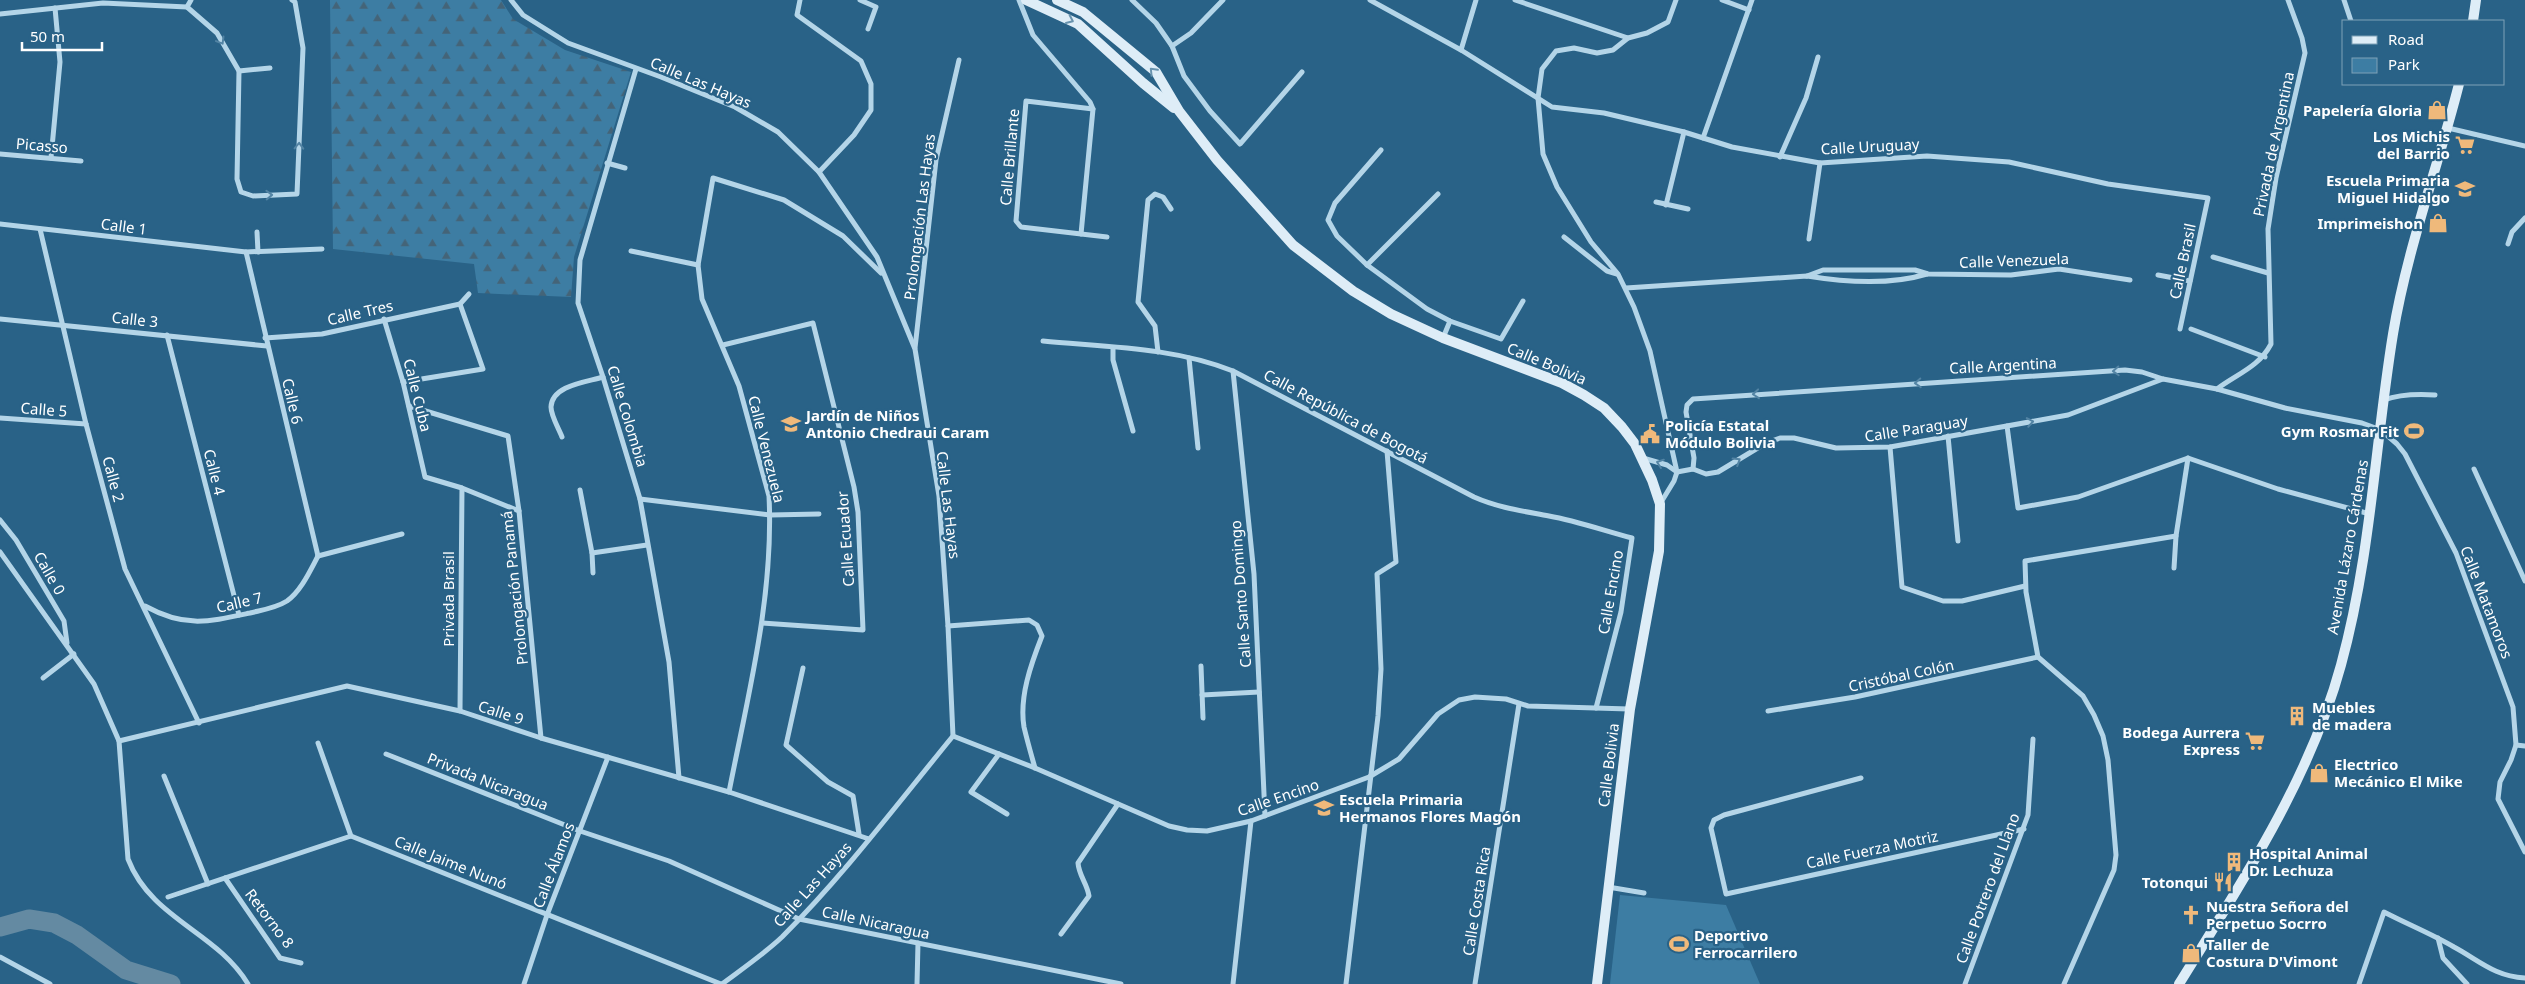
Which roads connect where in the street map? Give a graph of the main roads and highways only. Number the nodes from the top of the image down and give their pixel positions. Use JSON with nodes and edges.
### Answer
{"nodes":[{"id":1,"x":1026,"y":0,"type":"edge"},
{"id":2,"x":1057,"y":0,"type":"edge"},
{"id":3,"x":2476,"y":0,"type":"edge"},
{"id":4,"x":2473,"y":20,"type":"edge"},
{"id":5,"x":2459,"y":85,"type":"edge"},
{"id":6,"x":1179,"y":111,"type":"junction"},
{"id":7,"x":1597,"y":984,"type":"edge"},
{"id":8,"x":2179,"y":984,"type":"edge"}],
"edges":[{"from":1,"to":6,"type":"main road","one_way":true},
{"from":6,"to":2,"type":"main road","one_way":true},
{"from":3,"to":4,"type":"main road"},
{"from":5,"to":8,"type":"main road","name":"Avenida Lázaro Cárdenas"},
{"from":6,"to":7,"type":"main road","name":"Calle Bolivia"}]}
